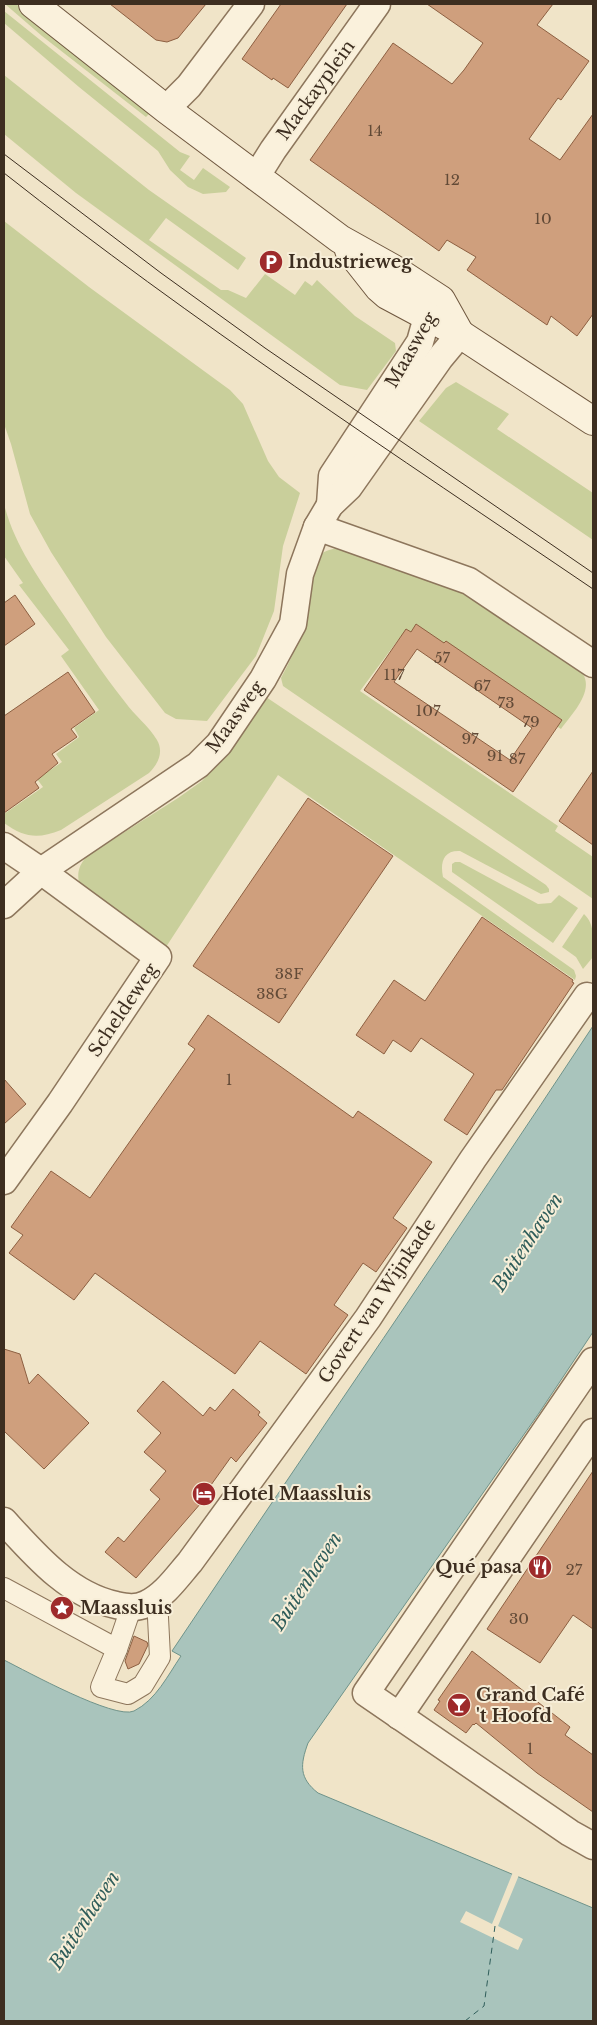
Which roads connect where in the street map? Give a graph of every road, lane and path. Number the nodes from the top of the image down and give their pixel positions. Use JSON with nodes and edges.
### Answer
{"nodes":[{"id":1,"x":33,"y":4,"type":"edge"},
{"id":2,"x":252,"y":4,"type":"edge"},
{"id":3,"x":377,"y":4,"type":"edge"},
{"id":4,"x":166,"y":109,"type":"junction"},
{"id":5,"x":256,"y":177,"type":"junction"},
{"id":6,"x":434,"y":309,"type":"junction"},
{"id":7,"x":460,"y":334,"type":"junction"},
{"id":8,"x":593,"y":421,"type":"edge"},
{"id":9,"x":323,"y":516,"type":"junction"},
{"id":10,"x":593,"y":664,"type":"edge"},
{"id":11,"x":4,"y":846,"type":"edge"},
{"id":12,"x":41,"y":871,"type":"junction"},
{"id":13,"x":4,"y":905,"type":"edge"},
{"id":14,"x":587,"y":996,"type":"dead end"},
{"id":15,"x":4,"y":1181,"type":"edge"},
{"id":16,"x":593,"y":1360,"type":"edge"},
{"id":17,"x":593,"y":1432,"type":"edge"},
{"id":18,"x":4,"y":1521,"type":"edge"},
{"id":19,"x":4,"y":1588,"type":"edge"},
{"id":20,"x":157,"y":1598,"type":"junction"},
{"id":21,"x":131,"y":1608,"type":"junction"},
{"id":22,"x":117,"y":1648,"type":"junction"},
{"id":23,"x":399,"y":1716,"type":"junction"},
{"id":24,"x":593,"y":1846,"type":"edge"}],
"edges":[{"from":1,"to":4,"type":"main road"},
{"from":2,"to":4,"type":"street"},
{"from":3,"to":5,"type":"street","name":"Mackayplein"},
{"from":4,"to":5,"type":"main road"},
{"from":5,"to":6,"type":"main road"},
{"from":6,"to":7,"type":"main road"},
{"from":6,"to":9,"type":"street","name":"Maasweg"},
{"from":7,"to":8,"type":"main road"},
{"from":7,"to":9,"type":"street","name":"Maasweg"},
{"from":9,"to":10,"type":"street"},
{"from":9,"to":12,"type":"street","name":"Maasweg"},
{"from":11,"to":12,"type":"street"},
{"from":12,"to":13,"type":"street","name":"Maasweg"},
{"from":12,"to":15,"type":"street","name":"Scheldeweg"},
{"from":14,"to":20,"type":"street","name":"Govert van Wijnkade"},
{"from":16,"to":23,"type":"street"},
{"from":17,"to":23,"type":"street"},
{"from":18,"to":21,"type":"street"},
{"from":19,"to":22,"type":"street"},
{"from":20,"to":21,"type":"street"},
{"from":20,"to":22,"type":"street"},
{"from":21,"to":22,"type":"street"},
{"from":23,"to":24,"type":"street"}]}
